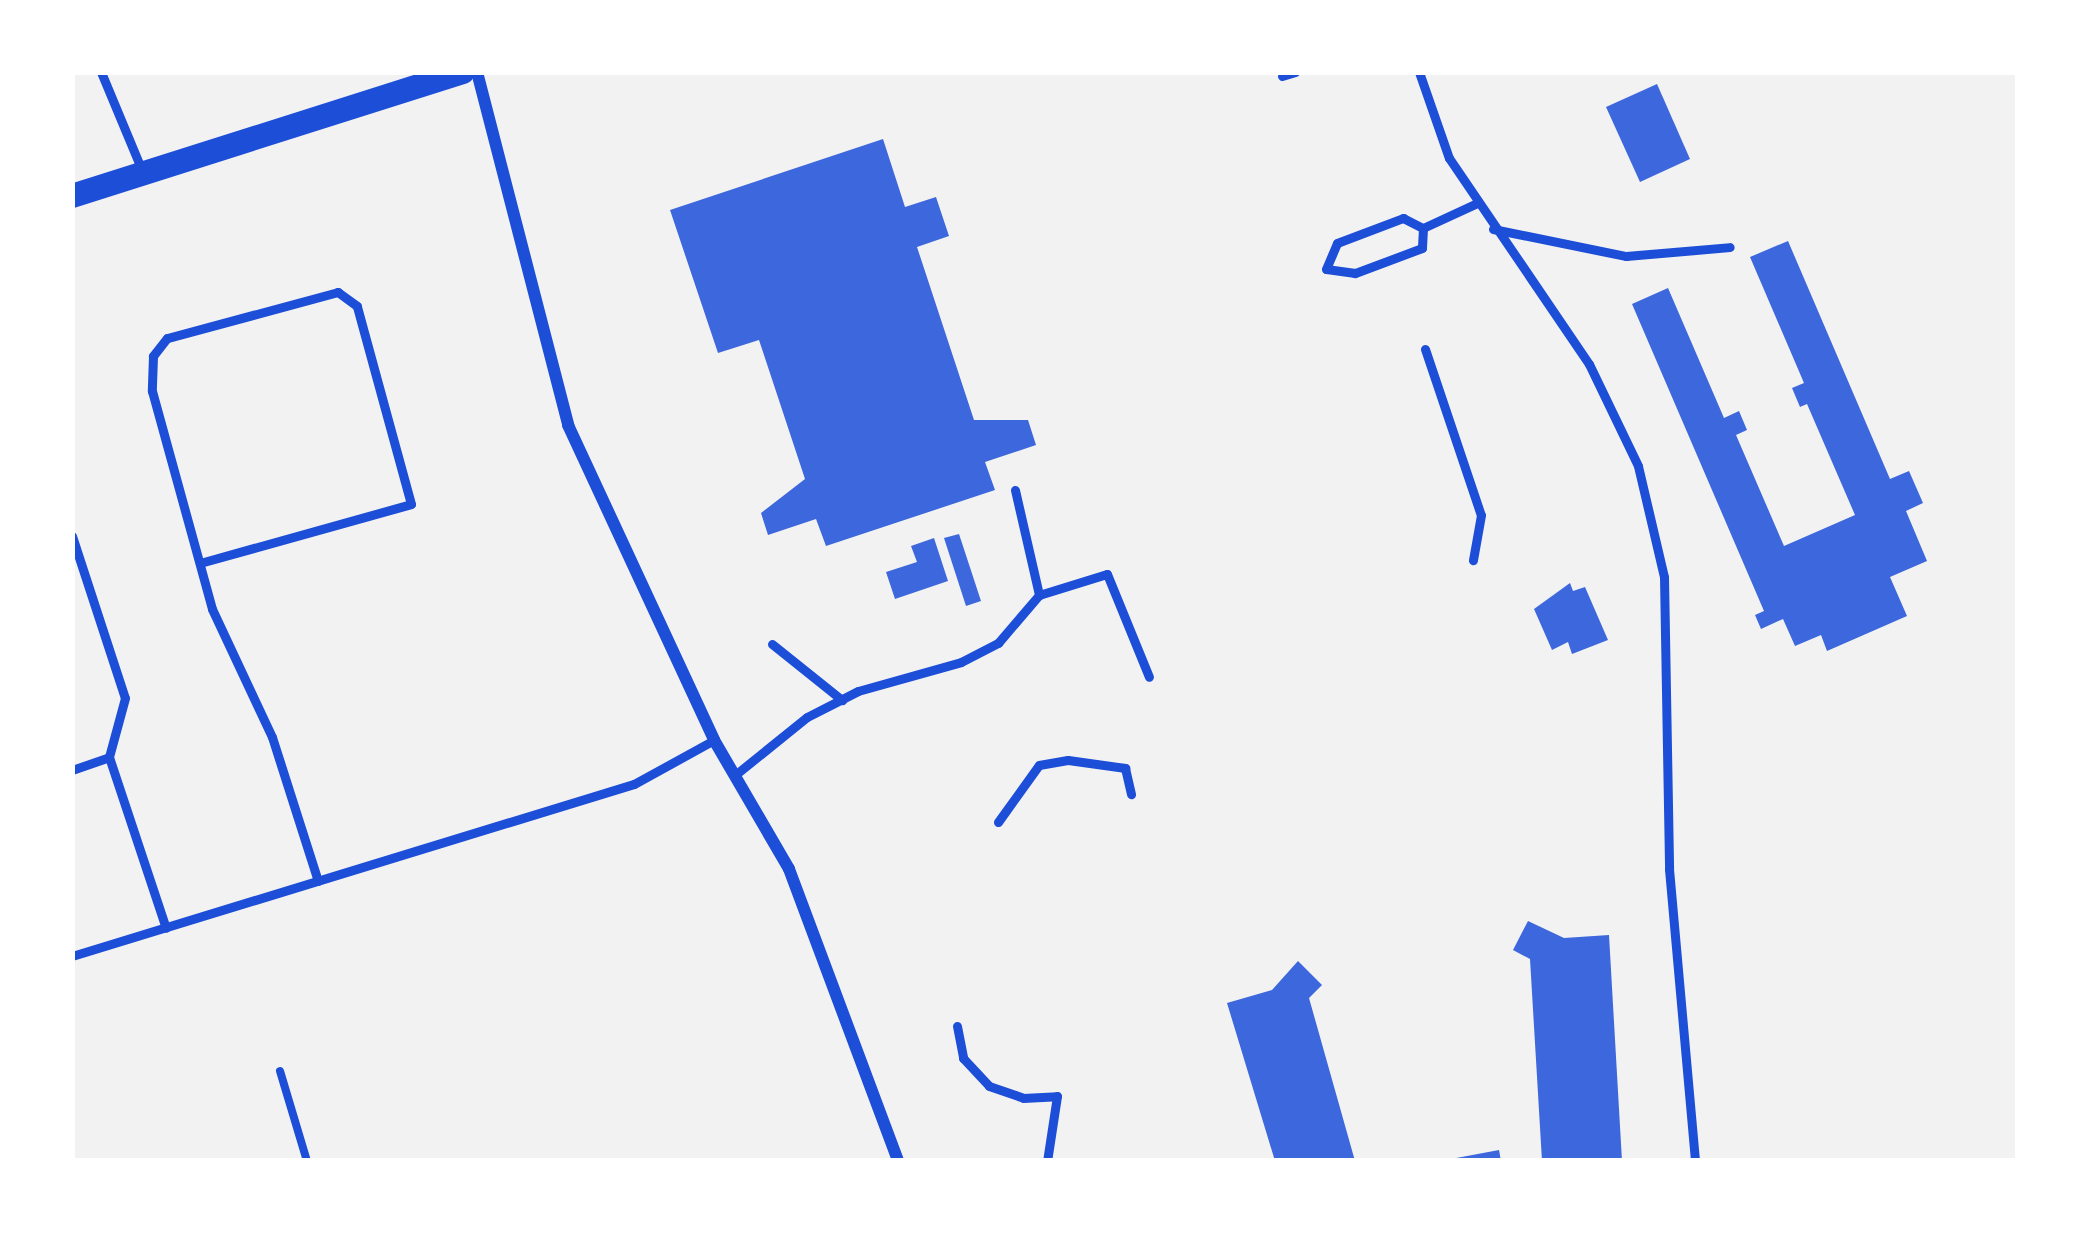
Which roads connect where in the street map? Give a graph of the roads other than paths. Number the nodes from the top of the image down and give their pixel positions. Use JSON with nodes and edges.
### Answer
{"nodes":[{"id":1,"x":101,"y":72,"type":"edge"},
{"id":2,"x":463,"y":72,"type":"edge"},
{"id":3,"x":477,"y":72,"type":"edge"},
{"id":4,"x":1295,"y":72,"type":"edge"},
{"id":5,"x":1419,"y":72,"type":"edge"},
{"id":6,"x":1282,"y":76,"type":"dead end"},
{"id":7,"x":143,"y":173,"type":"junction"},
{"id":8,"x":72,"y":196,"type":"edge"},
{"id":9,"x":1477,"y":203,"type":"junction"},
{"id":10,"x":1423,"y":228,"type":"junction"},
{"id":11,"x":1493,"y":229,"type":"junction"},
{"id":12,"x":1730,"y":247,"type":"dead end"},
{"id":13,"x":1425,"y":349,"type":"dead end"},
{"id":14,"x":1015,"y":490,"type":"dead end"},
{"id":15,"x":72,"y":536,"type":"edge"},
{"id":16,"x":1473,"y":560,"type":"dead end"},
{"id":17,"x":200,"y":563,"type":"junction"},
{"id":18,"x":1039,"y":596,"type":"junction"},
{"id":19,"x":772,"y":644,"type":"dead end"},
{"id":20,"x":1149,"y":677,"type":"dead end"},
{"id":21,"x":842,"y":700,"type":"junction"},
{"id":22,"x":714,"y":740,"type":"junction"},
{"id":23,"x":109,"y":757,"type":"junction"},
{"id":24,"x":72,"y":770,"type":"edge"},
{"id":25,"x":735,"y":776,"type":"junction"},
{"id":26,"x":1131,"y":794,"type":"dead end"},
{"id":27,"x":998,"y":822,"type":"dead end"},
{"id":28,"x":318,"y":881,"type":"junction"},
{"id":29,"x":166,"y":928,"type":"junction"},
{"id":30,"x":72,"y":956,"type":"edge"},
{"id":31,"x":956,"y":1026,"type":"dead end"},
{"id":32,"x":898,"y":1161,"type":"edge"},
{"id":33,"x":1047,"y":1161,"type":"edge"},
{"id":34,"x":1695,"y":1161,"type":"edge"}],
"edges":[{"from":1,"to":7,"type":"lane"},
{"from":2,"to":7,"type":"main road"},
{"from":3,"to":22,"type":"street"},
{"from":4,"to":6,"type":"lane"},
{"from":5,"to":9,"type":"lane"},
{"from":7,"to":8,"type":"main road"},
{"from":9,"to":10,"type":"lane"},
{"from":9,"to":11,"type":"lane"},
{"from":10,"to":10,"type":"lane"},
{"from":11,"to":12,"type":"lane"},
{"from":11,"to":34,"type":"lane"},
{"from":13,"to":16,"type":"lane"},
{"from":14,"to":18,"type":"lane"},
{"from":15,"to":23,"type":"lane"},
{"from":17,"to":17,"type":"lane"},
{"from":17,"to":28,"type":"lane"},
{"from":18,"to":20,"type":"lane"},
{"from":18,"to":21,"type":"lane"},
{"from":19,"to":21,"type":"lane"},
{"from":21,"to":25,"type":"lane"},
{"from":22,"to":25,"type":"street"},
{"from":22,"to":28,"type":"lane"},
{"from":23,"to":24,"type":"lane"},
{"from":23,"to":29,"type":"lane"},
{"from":25,"to":32,"type":"street"},
{"from":26,"to":27,"type":"lane"},
{"from":28,"to":29,"type":"lane"},
{"from":29,"to":30,"type":"lane"},
{"from":31,"to":33,"type":"lane"}]}
